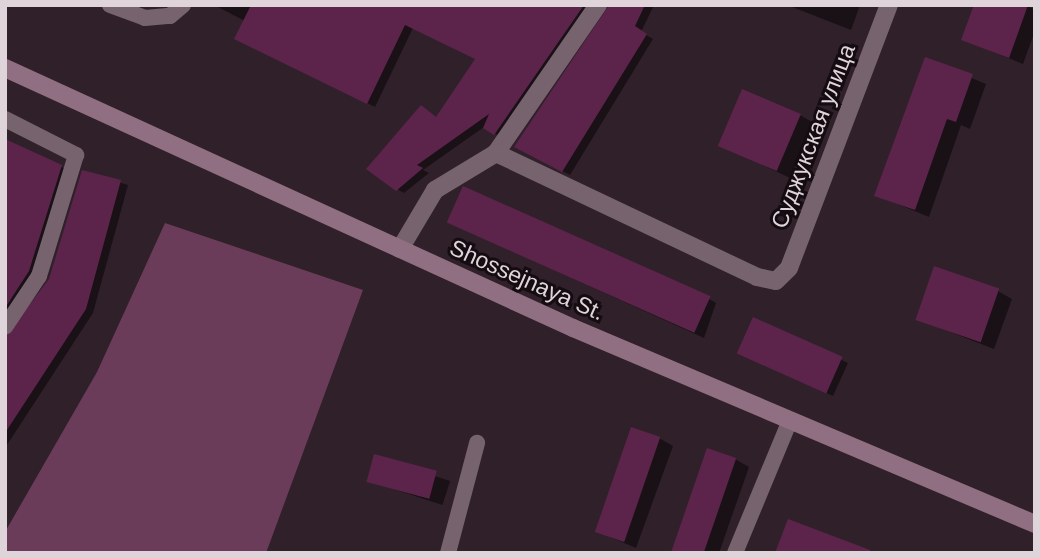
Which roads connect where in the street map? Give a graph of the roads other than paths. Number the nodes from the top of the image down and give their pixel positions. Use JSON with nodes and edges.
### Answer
{"nodes":[{"id":1,"x":110,"y":5,"type":"edge"},
{"id":2,"x":183,"y":5,"type":"edge"},
{"id":3,"x":598,"y":5,"type":"edge"},
{"id":4,"x":889,"y":5,"type":"edge"},
{"id":5,"x":5,"y":68,"type":"edge"},
{"id":6,"x":5,"y":119,"type":"edge"},
{"id":7,"x":496,"y":153,"type":"junction"},
{"id":8,"x":400,"y":249,"type":"junction"},
{"id":9,"x":5,"y":327,"type":"edge"},
{"id":10,"x":790,"y":420,"type":"junction"},
{"id":11,"x":477,"y":443,"type":"dead end"},
{"id":12,"x":1035,"y":524,"type":"edge"},
{"id":13,"x":448,"y":553,"type":"edge"},
{"id":14,"x":735,"y":553,"type":"edge"}],
"edges":[{"from":1,"to":2,"type":"lane"},
{"from":3,"to":7,"type":"street"},
{"from":4,"to":7,"type":"street","name":"Суджукская улица"},
{"from":5,"to":8,"type":"street","name":"Shossejnaya St."},
{"from":6,"to":9,"type":"lane"},
{"from":7,"to":8,"type":"street"},
{"from":8,"to":10,"type":"street","name":"Shossejnaya St."},
{"from":10,"to":12,"type":"street","name":"Shossejnaya St."},
{"from":10,"to":14,"type":"lane"},
{"from":11,"to":13,"type":"lane"}]}
